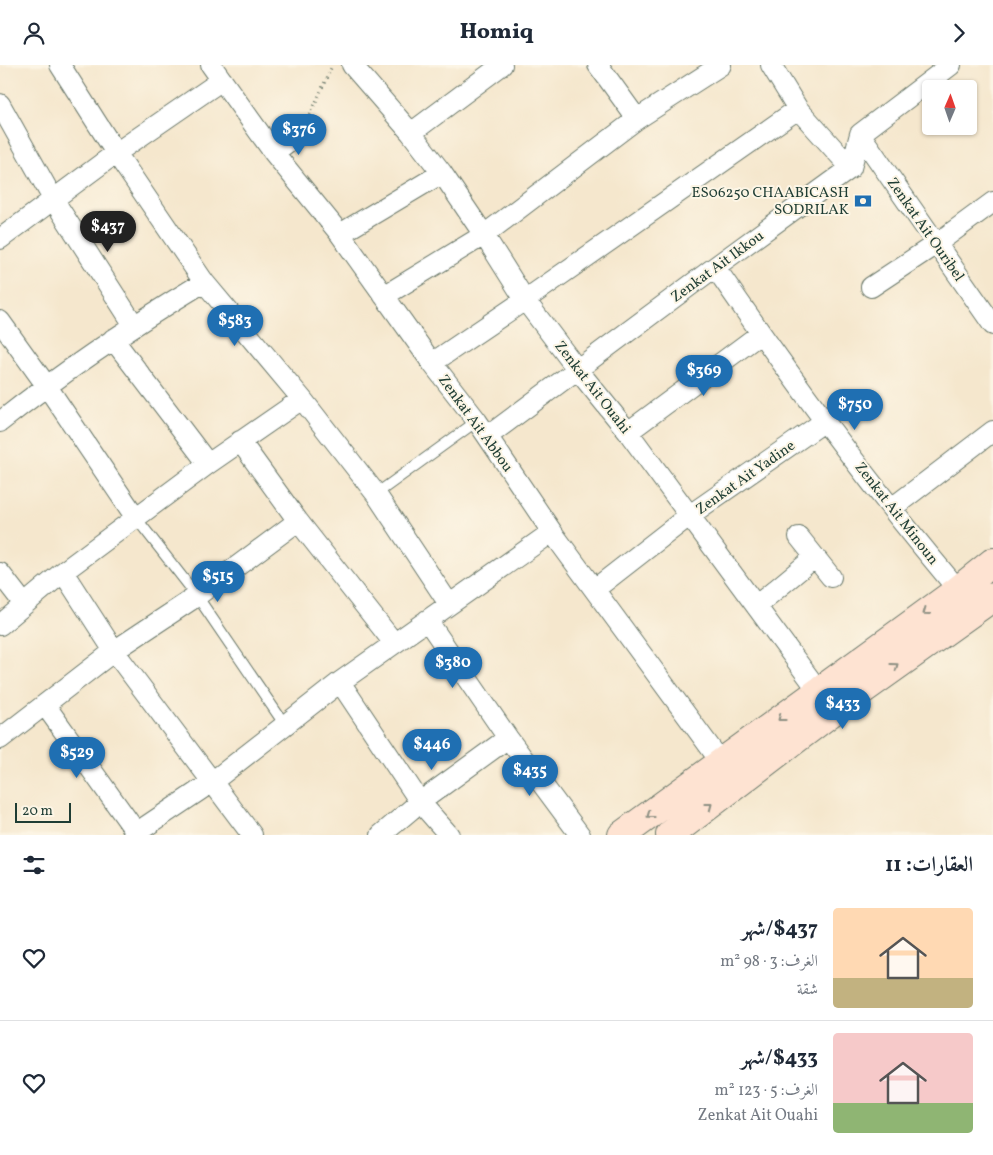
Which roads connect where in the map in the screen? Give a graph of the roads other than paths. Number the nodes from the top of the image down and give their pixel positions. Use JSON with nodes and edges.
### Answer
{"nodes":[{"id":1,"x":60,"y":65,"type":"edge"},
{"id":2,"x":502,"y":65,"type":"edge"},
{"id":3,"x":598,"y":65,"type":"edge"},
{"id":4,"x":771,"y":65,"type":"edge"},
{"id":5,"x":951,"y":65,"type":"edge"},
{"id":6,"x":354,"y":66,"type":"edge"},
{"id":7,"x":707,"y":68,"type":"edge"},
{"id":8,"x":216,"y":72,"type":"edge"},
{"id":9,"x":0,"y":104,"type":"edge"},
{"id":10,"x":798,"y":109,"type":"junction"},
{"id":11,"x":637,"y":119,"type":"junction"},
{"id":12,"x":302,"y":131,"type":"road end"},
{"id":13,"x":411,"y":133,"type":"junction"},
{"id":14,"x":860,"y":134,"type":"junction"},
{"id":15,"x":116,"y":153,"type":"junction"},
{"id":16,"x":274,"y":153,"type":"junction"},
{"id":17,"x":852,"y":168,"type":"junction"},
{"id":18,"x":442,"y":173,"type":"junction"},
{"id":19,"x":53,"y":199,"type":"junction"},
{"id":20,"x":993,"y":202,"type":"edge"},
{"id":21,"x":340,"y":234,"type":"junction"},
{"id":22,"x":484,"y":235,"type":"junction"},
{"id":23,"x":0,"y":239,"type":"edge"},
{"id":24,"x":936,"y":244,"type":"junction"},
{"id":25,"x":715,"y":267,"type":"junction"},
{"id":26,"x":204,"y":282,"type":"junction"},
{"id":27,"x":871,"y":287,"type":"dead end"},
{"id":28,"x":384,"y":296,"type":"junction"},
{"id":29,"x":525,"y":300,"type":"junction"},
{"id":30,"x":992,"y":320,"type":"edge"},
{"id":31,"x":0,"y":321,"type":"edge"},
{"id":32,"x":134,"y":325,"type":"junction"},
{"id":33,"x":760,"y":334,"type":"junction"},
{"id":34,"x":112,"y":339,"type":"junction"},
{"id":35,"x":432,"y":363,"type":"junction"},
{"id":36,"x":577,"y":369,"type":"junction"},
{"id":37,"x":46,"y":385,"type":"junction"},
{"id":38,"x":302,"y":399,"type":"junction"},
{"id":39,"x":825,"y":421,"type":"junction"},
{"id":40,"x":0,"y":422,"type":"edge"},
{"id":41,"x":482,"y":429,"type":"junction"},
{"id":42,"x":993,"y":431,"type":"edge"},
{"id":43,"x":628,"y":432,"type":"junction"},
{"id":44,"x":240,"y":441,"type":"junction"},
{"id":45,"x":208,"y":464,"type":"junction"},
{"id":46,"x":376,"y":494,"type":"junction"},
{"id":47,"x":892,"y":508,"type":"junction"},
{"id":48,"x":690,"y":515,"type":"junction"},
{"id":49,"x":136,"y":518,"type":"junction"},
{"id":50,"x":298,"y":521,"type":"junction"},
{"id":51,"x":552,"y":532,"type":"junction"},
{"id":52,"x":799,"y":537,"type":"dead end"},
{"id":53,"x":815,"y":557,"type":"junction"},
{"id":54,"x":993,"y":562,"type":"edge"},
{"id":55,"x":63,"y":572,"type":"junction"},
{"id":56,"x":0,"y":573,"type":"edge"},
{"id":57,"x":832,"y":577,"type":"dead end"},
{"id":58,"x":595,"y":589,"type":"junction"},
{"id":59,"x":958,"y":590,"type":"junction"},
{"id":60,"x":197,"y":596,"type":"junction"},
{"id":61,"x":24,"y":604,"type":"junction"},
{"id":62,"x":449,"y":604,"type":"junction"},
{"id":63,"x":984,"y":604,"type":"edge"},
{"id":64,"x":756,"y":606,"type":"junction"},
{"id":65,"x":427,"y":620,"type":"junction"},
{"id":66,"x":0,"y":625,"type":"edge"},
{"id":67,"x":394,"y":643,"type":"junction"},
{"id":68,"x":114,"y":651,"type":"junction"},
{"id":69,"x":340,"y":682,"type":"junction"},
{"id":70,"x":825,"y":701,"type":"junction"},
{"id":71,"x":45,"y":705,"type":"junction"},
{"id":72,"x":285,"y":725,"type":"junction"},
{"id":73,"x":508,"y":738,"type":"junction"},
{"id":74,"x":0,"y":739,"type":"edge"},
{"id":75,"x":722,"y":762,"type":"junction"},
{"id":76,"x":212,"y":782,"type":"junction"},
{"id":77,"x":737,"y":785,"type":"junction"},
{"id":78,"x":420,"y":802,"type":"junction"},
{"id":79,"x":134,"y":834,"type":"edge"},
{"id":80,"x":252,"y":835,"type":"edge"},
{"id":81,"x":380,"y":835,"type":"edge"},
{"id":82,"x":449,"y":835,"type":"edge"},
{"id":83,"x":580,"y":835,"type":"edge"},
{"id":84,"x":622,"y":835,"type":"edge"},
{"id":85,"x":670,"y":835,"type":"edge"}],
"edges":[{"from":1,"to":15,"type":"street"},
{"from":2,"to":13,"type":"street"},
{"from":3,"to":11,"type":"street"},
{"from":4,"to":10,"type":"street"},
{"from":5,"to":14,"type":"street"},
{"from":6,"to":13,"type":"street","name":"Zenkat Ait Ouahi"},
{"from":7,"to":11,"type":"street"},
{"from":8,"to":15,"type":"street"},
{"from":8,"to":16,"type":"street","name":"Zenkat Ait Abbou"},
{"from":9,"to":19,"type":"street"},
{"from":10,"to":17,"type":"street"},
{"from":10,"to":29,"type":"street"},
{"from":11,"to":22,"type":"street"},
{"from":12,"to":16,"type":"street"},
{"from":13,"to":18,"type":"street","name":"Zenkat Ait Ouahi"},
{"from":14,"to":17,"type":"street"},
{"from":14,"to":24,"type":"street","name":"Zenkat Ait Ouribel"},
{"from":15,"to":19,"type":"street"},
{"from":15,"to":26,"type":"street"},
{"from":16,"to":21,"type":"street","name":"Zenkat Ait Abbou"},
{"from":17,"to":25,"type":"street","name":"Zenkat Ait Ikkou"},
{"from":18,"to":21,"type":"street"},
{"from":18,"to":22,"type":"street","name":"Zenkat Ait Ouahi"},
{"from":19,"to":23,"type":"street"},
{"from":19,"to":32,"type":"street"},
{"from":20,"to":24,"type":"street"},
{"from":21,"to":28,"type":"street","name":"Zenkat Ait Abbou"},
{"from":22,"to":28,"type":"street"},
{"from":22,"to":29,"type":"street","name":"Zenkat Ait Ouahi"},
{"from":24,"to":27,"type":"street"},
{"from":24,"to":30,"type":"street","name":"Zenkat Ait Ouribel"},
{"from":25,"to":33,"type":"street","name":"Zenkat Ait Minoun"},
{"from":25,"to":36,"type":"street","name":"Zenkat Ait Ikkou"},
{"from":26,"to":32,"type":"street"},
{"from":26,"to":38,"type":"street"},
{"from":28,"to":35,"type":"street","name":"Zenkat Ait Abbou"},
{"from":29,"to":35,"type":"street"},
{"from":29,"to":36,"type":"street","name":"Zenkat Ait Ouahi"},
{"from":31,"to":37,"type":"street"},
{"from":32,"to":34,"type":"street"},
{"from":33,"to":39,"type":"street","name":"Zenkat Ait Minoun"},
{"from":33,"to":43,"type":"street"},
{"from":34,"to":37,"type":"street"},
{"from":34,"to":45,"type":"street"},
{"from":35,"to":41,"type":"street","name":"Zenkat Ait Abbou"},
{"from":36,"to":41,"type":"street","name":"Zenkat Ait Ikkou"},
{"from":36,"to":43,"type":"street","name":"Zenkat Ait Ouahi"},
{"from":37,"to":40,"type":"street"},
{"from":37,"to":49,"type":"street"},
{"from":38,"to":44,"type":"street"},
{"from":38,"to":46,"type":"street"},
{"from":39,"to":47,"type":"street","name":"Zenkat Ait Minoun"},
{"from":39,"to":48,"type":"street","name":"Zenkat Ait Yadine"},
{"from":41,"to":46,"type":"lane"},
{"from":41,"to":51,"type":"street","name":"Zenkat Ait Abbou"},
{"from":42,"to":47,"type":"street"},
{"from":43,"to":48,"type":"street","name":"Zenkat Ait Ouahi"},
{"from":44,"to":45,"type":"street"},
{"from":44,"to":50,"type":"street"},
{"from":45,"to":49,"type":"street"},
{"from":46,"to":62,"type":"street"},
{"from":47,"to":59,"type":"street","name":"Zenkat Ait Minoun"},
{"from":48,"to":58,"type":"street","name":"Zenkat Ait Yadine"},
{"from":48,"to":64,"type":"street","name":"Zenkat Ait Ouahi"},
{"from":49,"to":55,"type":"street"},
{"from":49,"to":60,"type":"lane"},
{"from":50,"to":60,"type":"street"},
{"from":50,"to":67,"type":"street"},
{"from":51,"to":58,"type":"street","name":"Zenkat Ait Abbou"},
{"from":51,"to":62,"type":"street"},
{"from":52,"to":53,"type":"street"},
{"from":53,"to":57,"type":"street"},
{"from":53,"to":64,"type":"street"},
{"from":54,"to":59,"type":"main road"},
{"from":55,"to":61,"type":"street"},
{"from":55,"to":68,"type":"street"},
{"from":56,"to":61,"type":"street"},
{"from":58,"to":75,"type":"street","name":"Zenkat Ait Abbou"},
{"from":59,"to":63,"type":"street","name":"Zenkat Ait Minoun"},
{"from":59,"to":70,"type":"main road","one_way":true},
{"from":60,"to":68,"type":"street"},
{"from":60,"to":72,"type":"lane"},
{"from":61,"to":66,"type":"street"},
{"from":62,"to":65,"type":"street"},
{"from":70,"to":63,"type":"main road","one_way":true},
{"from":64,"to":70,"type":"street","name":"Zenkat Ait Ouahi"},
{"from":65,"to":67,"type":"street"},
{"from":65,"to":73,"type":"street"},
{"from":67,"to":69,"type":"street"},
{"from":68,"to":71,"type":"street"},
{"from":68,"to":76,"type":"street"},
{"from":69,"to":72,"type":"street"},
{"from":69,"to":78,"type":"street"},
{"from":70,"to":75,"type":"main road","one_way":true},
{"from":70,"to":77,"type":"main road"},
{"from":71,"to":74,"type":"street"},
{"from":71,"to":79,"type":"street"},
{"from":72,"to":76,"type":"street"},
{"from":73,"to":78,"type":"street"},
{"from":73,"to":83,"type":"street"},
{"from":75,"to":77,"type":"street","name":"Zenkat Ait Abbou"},
{"from":75,"to":84,"type":"main road","one_way":true},
{"from":76,"to":79,"type":"street"},
{"from":76,"to":80,"type":"street"},
{"from":85,"to":77,"type":"main road","one_way":true},
{"from":78,"to":81,"type":"street"},
{"from":78,"to":82,"type":"street"}]}
